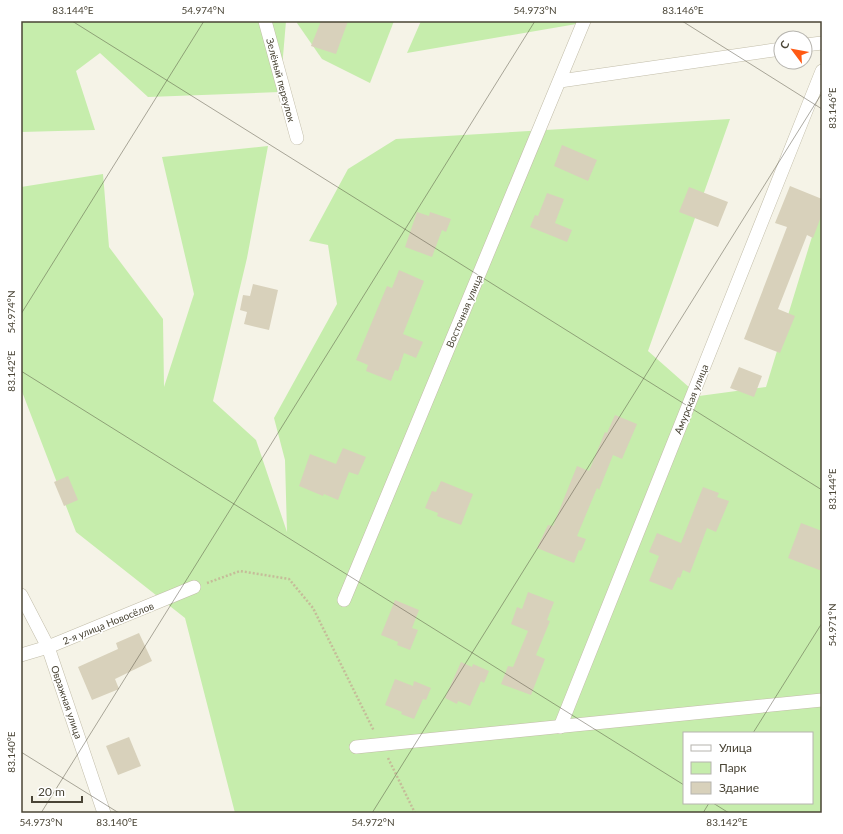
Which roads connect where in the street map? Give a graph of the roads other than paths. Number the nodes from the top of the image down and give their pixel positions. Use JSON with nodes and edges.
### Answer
{"nodes":[{"id":1,"x":265,"y":21,"type":"edge"},
{"id":2,"x":584,"y":21,"type":"edge"},
{"id":3,"x":773,"y":50,"type":"edge"},
{"id":4,"x":822,"y":71,"type":"edge"},
{"id":5,"x":560,"y":81,"type":"junction"},
{"id":6,"x":297,"y":138,"type":"dead end"},
{"id":7,"x":194,"y":587,"type":"road end"},
{"id":8,"x":21,"y":595,"type":"edge"},
{"id":9,"x":344,"y":600,"type":"dead end"},
{"id":10,"x":48,"y":647,"type":"junction"},
{"id":11,"x":21,"y":655,"type":"edge"},
{"id":12,"x":822,"y":700,"type":"edge"},
{"id":13,"x":560,"y":727,"type":"junction"},
{"id":14,"x":356,"y":747,"type":"dead end"},
{"id":15,"x":104,"y":813,"type":"edge"}],
"edges":[{"from":1,"to":6,"type":"street","name":"Зелёный переулок"},
{"from":2,"to":5,"type":"street","name":"Восточная улица"},
{"from":3,"to":5,"type":"street"},
{"from":4,"to":13,"type":"street","name":"Амурская улица"},
{"from":5,"to":9,"type":"street","name":"Восточная улица"},
{"from":7,"to":10,"type":"street","name":"2-я улица Новосёлов"},
{"from":8,"to":10,"type":"street","name":"Овражная улица"},
{"from":10,"to":11,"type":"street","name":"2-я улица Новосёлов"},
{"from":10,"to":15,"type":"street","name":"Овражная улица"},
{"from":12,"to":13,"type":"street"},
{"from":13,"to":14,"type":"street"}]}
